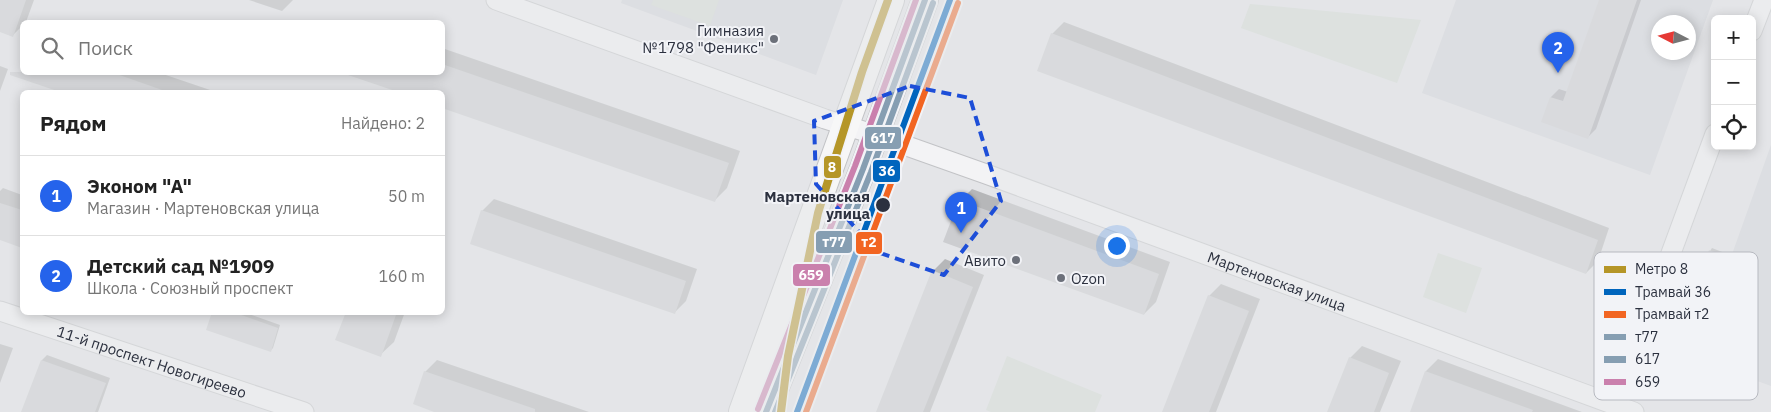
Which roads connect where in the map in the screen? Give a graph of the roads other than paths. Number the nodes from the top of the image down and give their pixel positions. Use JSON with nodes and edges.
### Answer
{"nodes":[{"id":1,"x":496,"y":0,"type":"edge"},
{"id":2,"x":891,"y":0,"type":"edge"},
{"id":3,"x":925,"y":0,"type":"edge"},
{"id":4,"x":1764,"y":0,"type":"edge"},
{"id":5,"x":1756,"y":21,"type":"edge"},
{"id":6,"x":845,"y":125,"type":"junction"},
{"id":7,"x":876,"y":135,"type":"junction"},
{"id":8,"x":1711,"y":145,"type":"edge"},
{"id":9,"x":1671,"y":252,"type":"edge"},
{"id":10,"x":0,"y":311,"type":"edge"},
{"id":11,"x":1594,"y":397,"type":"edge"},
{"id":12,"x":1601,"y":400,"type":"edge"},
{"id":13,"x":1617,"y":400,"type":"edge"},
{"id":14,"x":1615,"y":405,"type":"junction"},
{"id":15,"x":304,"y":412,"type":"edge"},
{"id":16,"x":742,"y":412,"type":"edge"},
{"id":17,"x":766,"y":412,"type":"edge"},
{"id":18,"x":1634,"y":412,"type":"edge"}],
"edges":[{"from":1,"to":6,"type":"street","name":"Мартеновская улица"},
{"from":2,"to":6,"type":"main road"},
{"from":3,"to":7,"type":"main road"},
{"from":4,"to":5,"type":"street"},
{"from":6,"to":7,"type":"street","name":"Мартеновская улица"},
{"from":6,"to":16,"type":"main road"},
{"from":7,"to":11,"type":"street","name":"Мартеновская улица"},
{"from":7,"to":17,"type":"main road"},
{"from":8,"to":9,"type":"street"},
{"from":10,"to":15,"type":"street","name":"11-й проспект Новогиреево"},
{"from":12,"to":14,"type":"street","name":"Мартеновская улица"},
{"from":13,"to":14,"type":"street"},
{"from":14,"to":18,"type":"street","name":"Мартеновская улица"}]}
